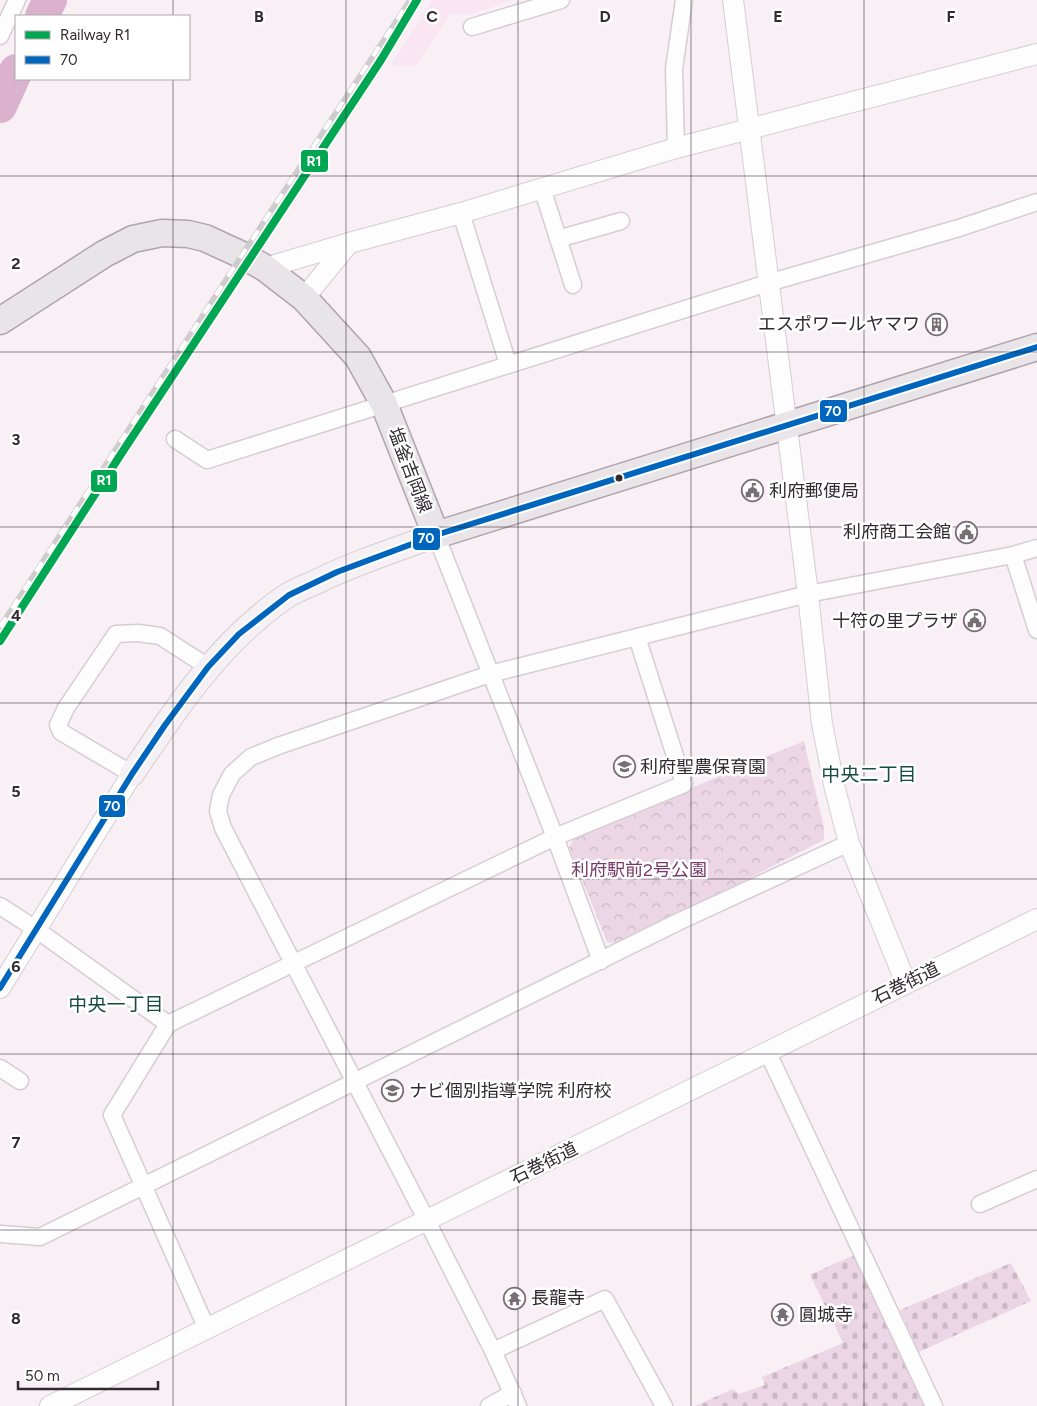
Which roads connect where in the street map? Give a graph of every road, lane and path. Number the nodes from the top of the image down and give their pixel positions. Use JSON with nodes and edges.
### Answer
{"nodes":[{"id":1,"x":17,"y":0,"type":"edge"},
{"id":2,"x":561,"y":0,"type":"edge"},
{"id":3,"x":684,"y":0,"type":"edge"},
{"id":4,"x":733,"y":0,"type":"edge"},
{"id":5,"x":472,"y":27,"type":"dead end"},
{"id":6,"x":0,"y":36,"type":"edge"},
{"id":7,"x":1037,"y":54,"type":"edge"},
{"id":8,"x":749,"y":129,"type":"junction"},
{"id":9,"x":676,"y":148,"type":"junction"},
{"id":10,"x":542,"y":188,"type":"junction"},
{"id":11,"x":1037,"y":202,"type":"edge"},
{"id":12,"x":462,"y":213,"type":"junction"},
{"id":13,"x":621,"y":221,"type":"dead end"},
{"id":14,"x":558,"y":238,"type":"junction"},
{"id":15,"x":349,"y":243,"type":"junction"},
{"id":16,"x":265,"y":268,"type":"junction"},
{"id":17,"x":768,"y":283,"type":"junction"},
{"id":18,"x":573,"y":285,"type":"dead end"},
{"id":19,"x":304,"y":298,"type":"junction"},
{"id":20,"x":0,"y":322,"type":"edge"},
{"id":21,"x":1037,"y":347,"type":"edge"},
{"id":22,"x":508,"y":364,"type":"junction"},
{"id":23,"x":384,"y":404,"type":"junction"},
{"id":24,"x":786,"y":426,"type":"junction"},
{"id":25,"x":175,"y":439,"type":"dead end"},
{"id":26,"x":436,"y":535,"type":"junction"},
{"id":27,"x":1037,"y":548,"type":"edge"},
{"id":28,"x":1013,"y":556,"type":"junction"},
{"id":29,"x":808,"y":594,"type":"junction"},
{"id":30,"x":1037,"y":630,"type":"edge"},
{"id":31,"x":637,"y":638,"type":"junction"},
{"id":32,"x":208,"y":667,"type":"junction"},
{"id":33,"x":490,"y":674,"type":"junction"},
{"id":34,"x":132,"y":774,"type":"junction"},
{"id":35,"x":555,"y":838,"type":"junction"},
{"id":36,"x":849,"y":843,"type":"junction"},
{"id":37,"x":0,"y":906,"type":"edge"},
{"id":38,"x":1037,"y":919,"type":"edge"},
{"id":39,"x":37,"y":930,"type":"junction"},
{"id":40,"x":601,"y":961,"type":"junction"},
{"id":41,"x":294,"y":964,"type":"junction"},
{"id":42,"x":906,"y":983,"type":"junction"},
{"id":43,"x":0,"y":988,"type":"edge"},
{"id":44,"x":168,"y":1024,"type":"junction"},
{"id":45,"x":768,"y":1053,"type":"junction"},
{"id":46,"x":0,"y":1068,"type":"edge"},
{"id":47,"x":20,"y":1081,"type":"dead end"},
{"id":48,"x":355,"y":1082,"type":"junction"},
{"id":49,"x":1037,"y":1179,"type":"edge"},
{"id":50,"x":142,"y":1186,"type":"junction"},
{"id":51,"x":980,"y":1204,"type":"dead end"},
{"id":52,"x":427,"y":1221,"type":"junction"},
{"id":53,"x":0,"y":1234,"type":"edge"},
{"id":54,"x":207,"y":1329,"type":"junction"},
{"id":55,"x":493,"y":1351,"type":"junction"},
{"id":56,"x":515,"y":1400,"type":"edge"},
{"id":57,"x":50,"y":1406,"type":"edge"},
{"id":58,"x":489,"y":1406,"type":"edge"},
{"id":59,"x":664,"y":1406,"type":"edge"},
{"id":60,"x":934,"y":1406,"type":"edge"}],
"edges":[{"from":1,"to":6,"type":"street"},
{"from":2,"to":5,"type":"street"},
{"from":3,"to":9,"type":"street"},
{"from":4,"to":8,"type":"street"},
{"from":7,"to":8,"type":"street"},
{"from":8,"to":9,"type":"street"},
{"from":8,"to":17,"type":"street"},
{"from":9,"to":10,"type":"street"},
{"from":10,"to":12,"type":"street"},
{"from":10,"to":14,"type":"street"},
{"from":11,"to":17,"type":"street"},
{"from":12,"to":15,"type":"street"},
{"from":12,"to":22,"type":"street"},
{"from":13,"to":14,"type":"street"},
{"from":14,"to":18,"type":"street"},
{"from":15,"to":16,"type":"street"},
{"from":15,"to":19,"type":"street"},
{"from":16,"to":19,"type":"main road","name":"塩釜吉岡線"},
{"from":16,"to":20,"type":"main road","name":"塩釜吉岡線"},
{"from":17,"to":22,"type":"street"},
{"from":17,"to":24,"type":"street"},
{"from":19,"to":23,"type":"main road","name":"塩釜吉岡線"},
{"from":21,"to":24,"type":"main road","name":"塩釜吉岡線"},
{"from":22,"to":23,"type":"street"},
{"from":23,"to":25,"type":"street"},
{"from":23,"to":26,"type":"main road","name":"塩釜吉岡線"},
{"from":24,"to":26,"type":"main road","name":"塩釜吉岡線"},
{"from":24,"to":29,"type":"street"},
{"from":26,"to":32,"type":"main road"},
{"from":26,"to":33,"type":"street"},
{"from":27,"to":28,"type":"street"},
{"from":28,"to":29,"type":"street"},
{"from":28,"to":30,"type":"street"},
{"from":29,"to":31,"type":"street"},
{"from":29,"to":36,"type":"street"},
{"from":31,"to":33,"type":"street"},
{"from":31,"to":35,"type":"street"},
{"from":32,"to":34,"type":"main road"},
{"from":32,"to":34,"type":"street"},
{"from":33,"to":35,"type":"street"},
{"from":33,"to":41,"type":"street"},
{"from":34,"to":39,"type":"street"},
{"from":35,"to":40,"type":"street"},
{"from":35,"to":41,"type":"street"},
{"from":36,"to":40,"type":"street"},
{"from":36,"to":42,"type":"street"},
{"from":37,"to":39,"type":"street"},
{"from":38,"to":42,"type":"street","name":"石巻街道"},
{"from":39,"to":43,"type":"street"},
{"from":39,"to":44,"type":"street"},
{"from":40,"to":48,"type":"street"},
{"from":41,"to":44,"type":"street"},
{"from":41,"to":48,"type":"street"},
{"from":42,"to":45,"type":"street","name":"石巻街道"},
{"from":44,"to":50,"type":"street"},
{"from":45,"to":52,"type":"street","name":"石巻街道"},
{"from":45,"to":60,"type":"street"},
{"from":46,"to":47,"type":"street"},
{"from":48,"to":50,"type":"street"},
{"from":48,"to":52,"type":"street"},
{"from":49,"to":51,"type":"street"},
{"from":50,"to":53,"type":"street"},
{"from":50,"to":54,"type":"street"},
{"from":52,"to":54,"type":"street","name":"石巻街道"},
{"from":52,"to":55,"type":"street"},
{"from":54,"to":57,"type":"street","name":"石巻街道"},
{"from":55,"to":56,"type":"street"},
{"from":55,"to":59,"type":"street"},
{"from":56,"to":58,"type":"street"}]}
